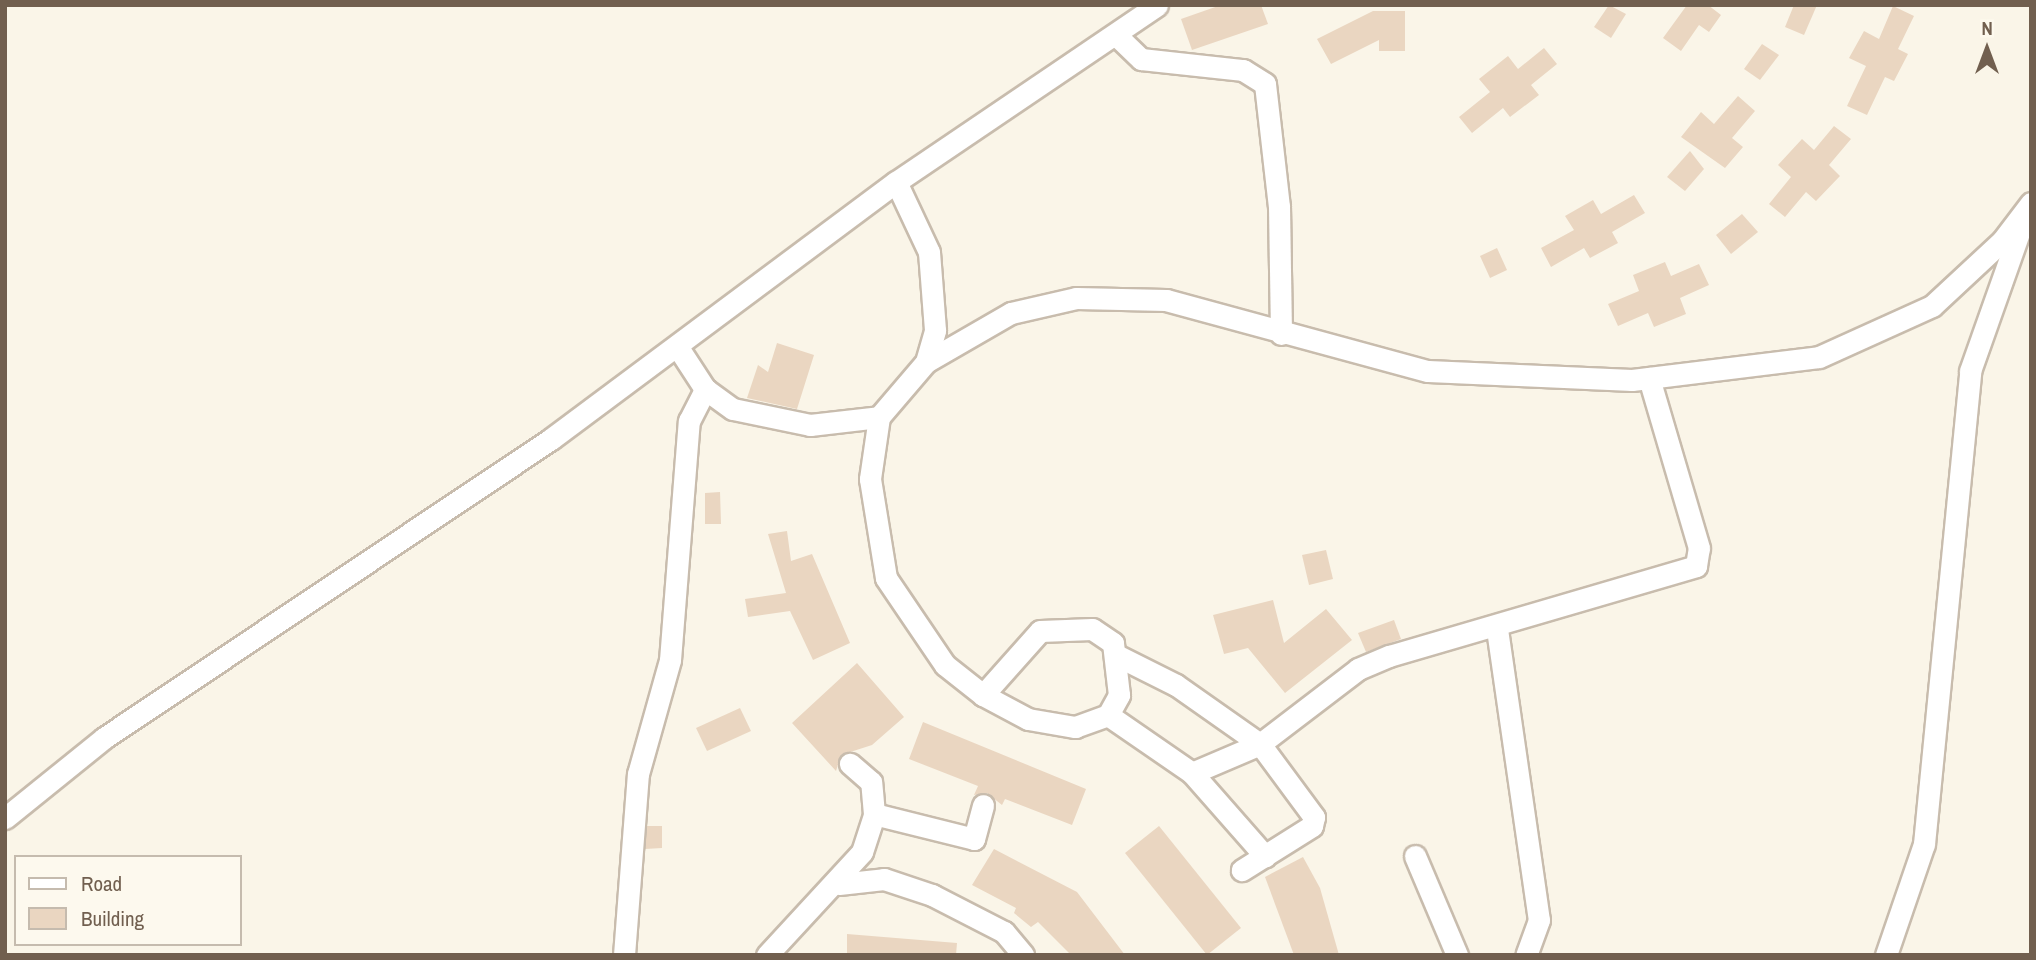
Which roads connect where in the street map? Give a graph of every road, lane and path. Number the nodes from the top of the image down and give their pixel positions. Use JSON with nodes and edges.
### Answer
{"nodes":[{"id":1,"x":1157,"y":5,"type":"edge"},
{"id":2,"x":1116,"y":35,"type":"junction"},
{"id":3,"x":896,"y":182,"type":"junction"},
{"id":4,"x":2030,"y":204,"type":"edge"},
{"id":5,"x":1281,"y":334,"type":"junction"},
{"id":6,"x":677,"y":346,"type":"junction"},
{"id":7,"x":926,"y":362,"type":"junction"},
{"id":8,"x":1649,"y":378,"type":"junction"},
{"id":9,"x":705,"y":389,"type":"junction"},
{"id":10,"x":879,"y":417,"type":"junction"},
{"id":11,"x":1497,"y":629,"type":"junction"},
{"id":12,"x":1116,"y":655,"type":"junction"},
{"id":13,"x":983,"y":695,"type":"junction"},
{"id":14,"x":1108,"y":715,"type":"junction"},
{"id":15,"x":1261,"y":744,"type":"junction"},
{"id":16,"x":850,"y":764,"type":"dead end"},
{"id":17,"x":1192,"y":773,"type":"junction"},
{"id":18,"x":983,"y":805,"type":"dead end"},
{"id":19,"x":874,"y":814,"type":"junction"},
{"id":20,"x":5,"y":818,"type":"edge"},
{"id":21,"x":1265,"y":856,"type":"junction"},
{"id":22,"x":1416,"y":856,"type":"dead end"},
{"id":23,"x":1242,"y":870,"type":"dead end"},
{"id":24,"x":839,"y":884,"type":"junction"},
{"id":25,"x":624,"y":955,"type":"edge"},
{"id":26,"x":767,"y":955,"type":"edge"},
{"id":27,"x":1023,"y":955,"type":"edge"},
{"id":28,"x":1457,"y":955,"type":"edge"},
{"id":29,"x":1526,"y":955,"type":"edge"},
{"id":30,"x":1886,"y":955,"type":"edge"}],
"edges":[{"from":1,"to":2,"type":"street"},
{"from":2,"to":3,"type":"street"},
{"from":2,"to":5,"type":"street"},
{"from":3,"to":6,"type":"street"},
{"from":3,"to":7,"type":"street"},
{"from":4,"to":8,"type":"street"},
{"from":4,"to":30,"type":"street"},
{"from":5,"to":7,"type":"street"},
{"from":5,"to":8,"type":"street"},
{"from":6,"to":9,"type":"street"},
{"from":6,"to":20,"type":"street"},
{"from":7,"to":10,"type":"street"},
{"from":8,"to":11,"type":"street"},
{"from":9,"to":10,"type":"street"},
{"from":9,"to":25,"type":"street"},
{"from":10,"to":13,"type":"street"},
{"from":11,"to":15,"type":"street"},
{"from":11,"to":29,"type":"street"},
{"from":12,"to":13,"type":"street"},
{"from":12,"to":14,"type":"street"},
{"from":12,"to":15,"type":"street"},
{"from":13,"to":14,"type":"street"},
{"from":14,"to":17,"type":"street"},
{"from":15,"to":17,"type":"street"},
{"from":15,"to":21,"type":"street"},
{"from":16,"to":19,"type":"street"},
{"from":17,"to":21,"type":"street"},
{"from":18,"to":19,"type":"street"},
{"from":19,"to":24,"type":"street"},
{"from":21,"to":23,"type":"street"},
{"from":22,"to":28,"type":"street"},
{"from":24,"to":26,"type":"street"},
{"from":24,"to":27,"type":"street"}]}
